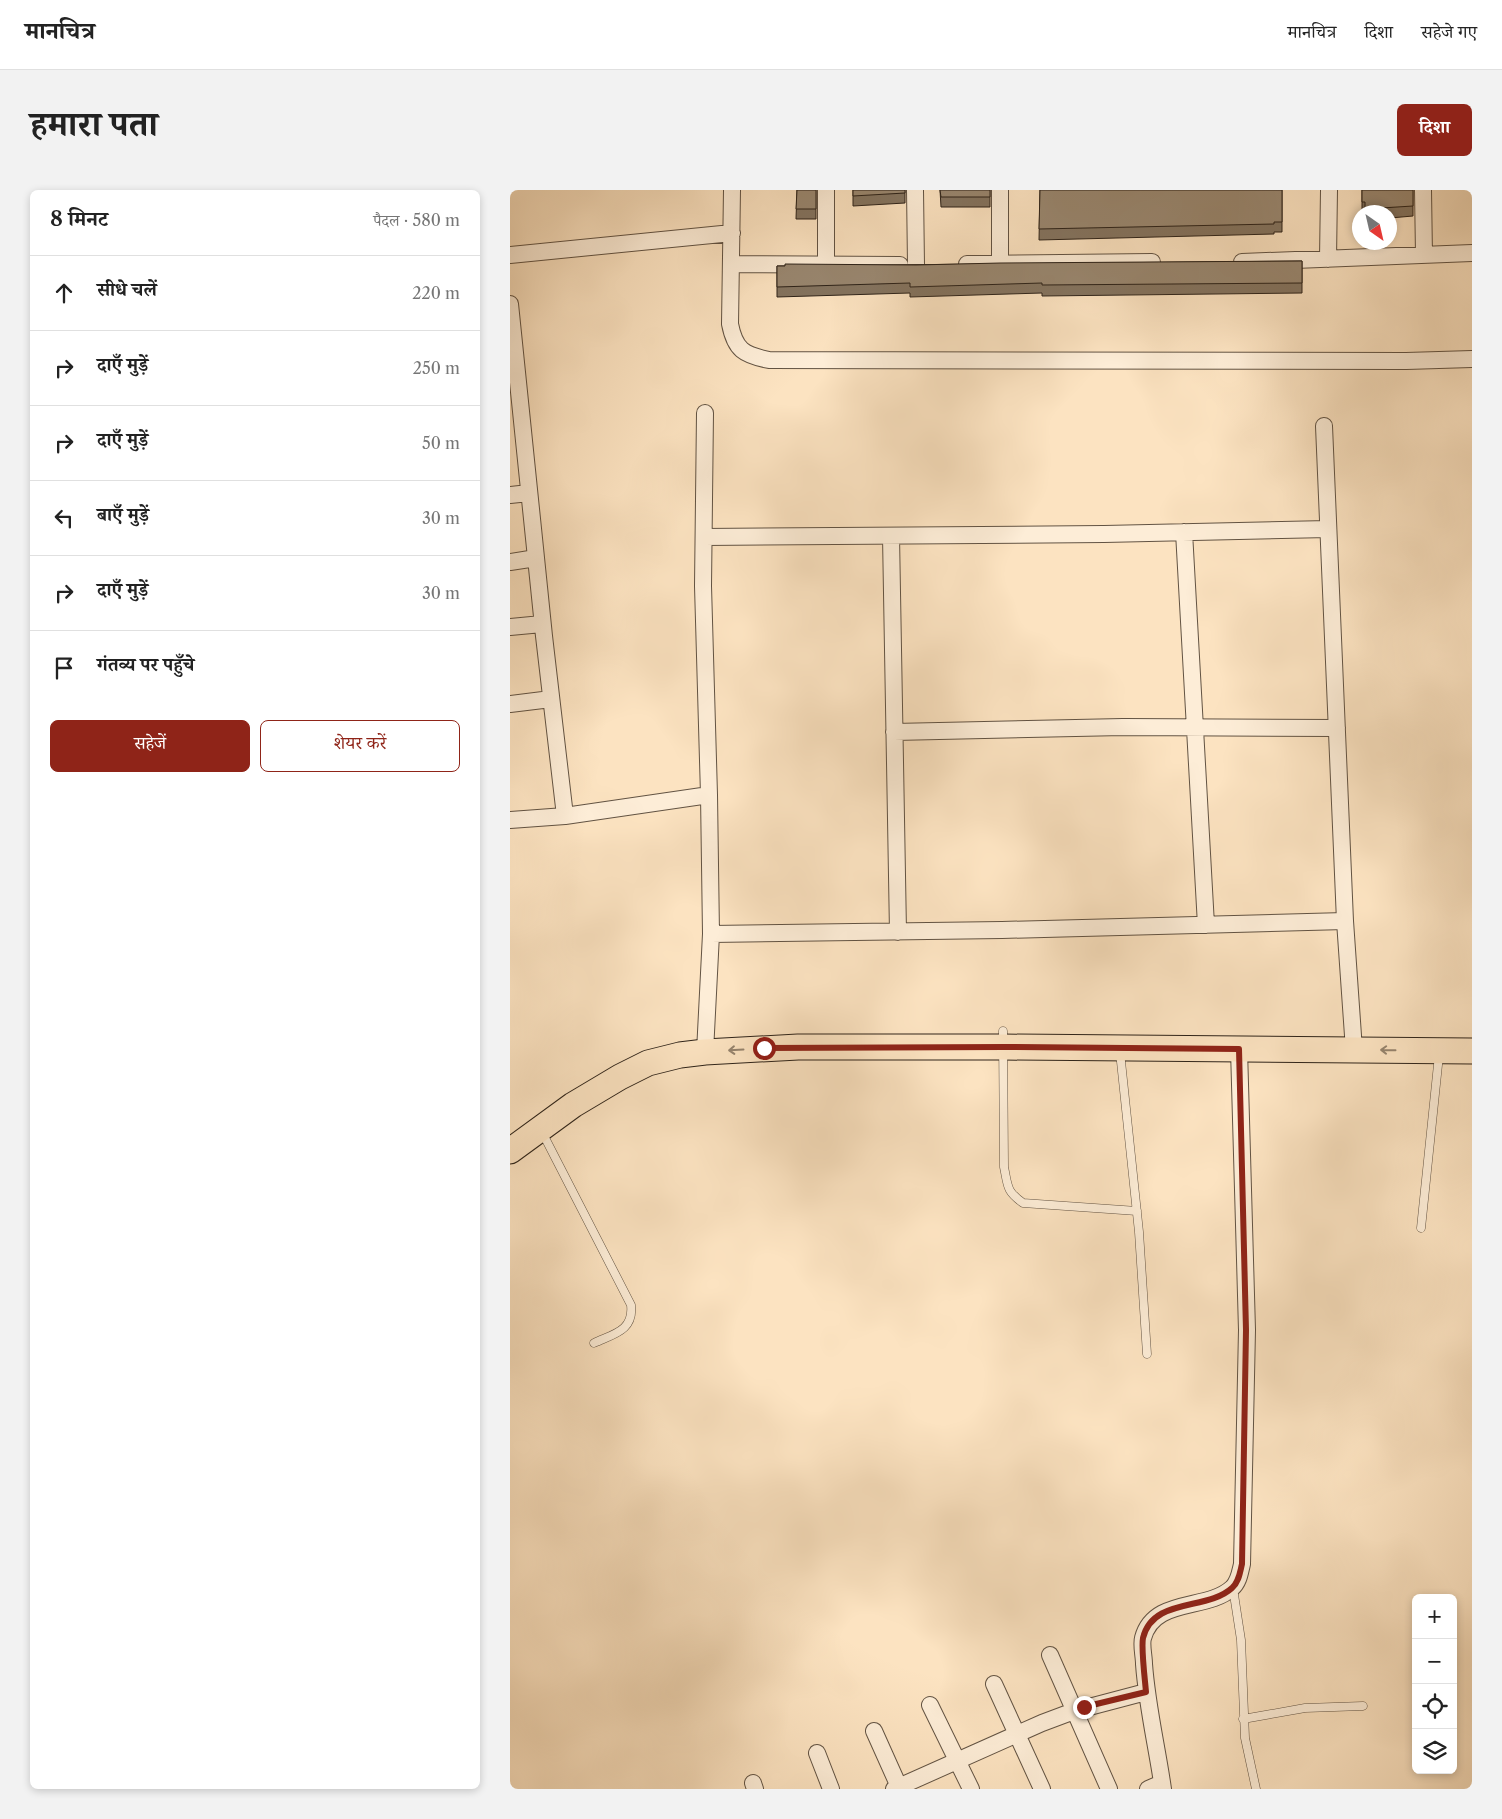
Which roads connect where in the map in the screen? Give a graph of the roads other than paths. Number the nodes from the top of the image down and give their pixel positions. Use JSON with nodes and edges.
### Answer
{"nodes":[{"id":1,"x":732,"y":190,"type":"edge"},
{"id":2,"x":826,"y":190,"type":"edge"},
{"id":3,"x":915,"y":190,"type":"edge"},
{"id":4,"x":1000,"y":190,"type":"edge"},
{"id":5,"x":1329,"y":190,"type":"edge"},
{"id":6,"x":1423,"y":190,"type":"edge"},
{"id":7,"x":732,"y":233,"type":"junction"},
{"id":8,"x":1472,"y":253,"type":"edge"},
{"id":9,"x":510,"y":255,"type":"edge"},
{"id":10,"x":1424,"y":255,"type":"junction"},
{"id":11,"x":1328,"y":259,"type":"junction"},
{"id":12,"x":1165,"y":262,"type":"edge"},
{"id":13,"x":1223,"y":262,"type":"edge"},
{"id":14,"x":1000,"y":263,"type":"junction"},
{"id":15,"x":731,"y":264,"type":"junction"},
{"id":16,"x":826,"y":264,"type":"junction"},
{"id":17,"x":953,"y":264,"type":"edge"},
{"id":18,"x":934,"y":265,"type":"edge"},
{"id":19,"x":916,"y":266,"type":"junction"},
{"id":20,"x":510,"y":304,"type":"edge"},
{"id":21,"x":1472,"y":358,"type":"edge"},
{"id":22,"x":513,"y":365,"type":"edge"},
{"id":23,"x":705,"y":413,"type":"dead end"},
{"id":24,"x":1324,"y":426,"type":"dead end"},
{"id":25,"x":517,"y":434,"type":"edge"},
{"id":26,"x":529,"y":493,"type":"junction"},
{"id":27,"x":510,"y":496,"type":"edge"},
{"id":28,"x":1328,"y":529,"type":"junction"},
{"id":29,"x":1184,"y":532,"type":"junction"},
{"id":30,"x":892,"y":536,"type":"junction"},
{"id":31,"x":704,"y":537,"type":"junction"},
{"id":32,"x":536,"y":558,"type":"junction"},
{"id":33,"x":510,"y":562,"type":"edge"},
{"id":34,"x":542,"y":624,"type":"junction"},
{"id":35,"x":510,"y":627,"type":"edge"},
{"id":36,"x":551,"y":699,"type":"junction"},
{"id":37,"x":510,"y":704,"type":"edge"},
{"id":38,"x":1195,"y":727,"type":"junction"},
{"id":39,"x":1337,"y":728,"type":"junction"},
{"id":40,"x":894,"y":732,"type":"junction"},
{"id":41,"x":709,"y":795,"type":"junction"},
{"id":42,"x":565,"y":816,"type":"junction"},
{"id":43,"x":510,"y":820,"type":"edge"},
{"id":44,"x":1345,"y":921,"type":"junction"},
{"id":45,"x":1206,"y":925,"type":"junction"},
{"id":46,"x":898,"y":932,"type":"junction"},
{"id":47,"x":710,"y":934,"type":"junction"},
{"id":48,"x":1472,"y":1035,"type":"edge"},
{"id":49,"x":1003,"y":1039,"type":"junction"},
{"id":50,"x":1354,"y":1042,"type":"junction"},
{"id":51,"x":706,"y":1043,"type":"junction"},
{"id":52,"x":1119,"y":1048,"type":"junction"},
{"id":53,"x":1239,"y":1049,"type":"junction"},
{"id":54,"x":1440,"y":1051,"type":"junction"},
{"id":55,"x":1472,"y":1051,"type":"edge"},
{"id":56,"x":540,"y":1128,"type":"junction"},
{"id":57,"x":510,"y":1131,"type":"edge"},
{"id":58,"x":510,"y":1151,"type":"edge"},
{"id":59,"x":1137,"y":1211,"type":"junction"},
{"id":60,"x":1421,"y":1228,"type":"dead end"},
{"id":61,"x":594,"y":1343,"type":"dead end"},
{"id":62,"x":1147,"y":1354,"type":"dead end"},
{"id":63,"x":1233,"y":1588,"type":"junction"},
{"id":64,"x":1050,"y":1655,"type":"dead end"},
{"id":65,"x":994,"y":1684,"type":"dead end"},
{"id":66,"x":1146,"y":1692,"type":"junction"},
{"id":67,"x":930,"y":1705,"type":"dead end"},
{"id":68,"x":1363,"y":1706,"type":"dead end"},
{"id":69,"x":1074,"y":1711,"type":"junction"},
{"id":70,"x":1244,"y":1719,"type":"junction"},
{"id":71,"x":874,"y":1731,"type":"dead end"},
{"id":72,"x":1016,"y":1735,"type":"junction"},
{"id":73,"x":817,"y":1753,"type":"dead end"},
{"id":74,"x":958,"y":1760,"type":"junction"},
{"id":75,"x":1158,"y":1787,"type":"edge"},
{"id":76,"x":898,"y":1788,"type":"edge"},
{"id":77,"x":831,"y":1789,"type":"edge"},
{"id":78,"x":971,"y":1789,"type":"edge"},
{"id":79,"x":1042,"y":1789,"type":"edge"},
{"id":80,"x":1109,"y":1789,"type":"edge"},
{"id":81,"x":1256,"y":1789,"type":"edge"}],
"edges":[{"from":1,"to":7,"type":"street"},
{"from":2,"to":16,"type":"street"},
{"from":3,"to":19,"type":"street"},
{"from":4,"to":14,"type":"street"},
{"from":5,"to":11,"type":"street"},
{"from":6,"to":10,"type":"street"},
{"from":7,"to":9,"type":"street"},
{"from":7,"to":15,"type":"street"},
{"from":8,"to":10,"type":"street"},
{"from":10,"to":11,"type":"street"},
{"from":11,"to":13,"type":"street"},
{"from":12,"to":14,"type":"street"},
{"from":14,"to":17,"type":"street"},
{"from":15,"to":16,"type":"street"},
{"from":15,"to":21,"type":"street"},
{"from":16,"to":19,"type":"street"},
{"from":18,"to":19,"type":"street"},
{"from":20,"to":22,"type":"street"},
{"from":22,"to":25,"type":"street"},
{"from":23,"to":31,"type":"street"},
{"from":24,"to":28,"type":"street"},
{"from":25,"to":26,"type":"street"},
{"from":26,"to":27,"type":"street"},
{"from":26,"to":32,"type":"street"},
{"from":28,"to":29,"type":"street"},
{"from":28,"to":39,"type":"street"},
{"from":29,"to":30,"type":"street"},
{"from":29,"to":38,"type":"street"},
{"from":30,"to":31,"type":"street"},
{"from":30,"to":40,"type":"street"},
{"from":31,"to":41,"type":"street"},
{"from":32,"to":33,"type":"street"},
{"from":32,"to":34,"type":"street"},
{"from":34,"to":35,"type":"street"},
{"from":34,"to":36,"type":"street"},
{"from":36,"to":37,"type":"street"},
{"from":36,"to":42,"type":"street"},
{"from":38,"to":39,"type":"street"},
{"from":38,"to":40,"type":"street"},
{"from":38,"to":45,"type":"street"},
{"from":39,"to":44,"type":"street"},
{"from":40,"to":46,"type":"street"},
{"from":41,"to":42,"type":"street"},
{"from":41,"to":47,"type":"street"},
{"from":42,"to":43,"type":"street"},
{"from":44,"to":45,"type":"street"},
{"from":44,"to":50,"type":"street"},
{"from":45,"to":46,"type":"street"},
{"from":46,"to":47,"type":"street"},
{"from":47,"to":51,"type":"street"},
{"from":48,"to":50,"type":"main road"},
{"from":49,"to":50,"type":"main road"},
{"from":49,"to":51,"type":"main road"},
{"from":49,"to":52,"type":"main road"},
{"from":49,"to":59,"type":"lane"},
{"from":50,"to":53,"type":"main road"},
{"from":54,"to":50,"type":"main road","one_way":true},
{"from":51,"to":56,"type":"main road"},
{"from":51,"to":57,"type":"main road"},
{"from":52,"to":53,"type":"main road"},
{"from":52,"to":59,"type":"lane"},
{"from":53,"to":63,"type":"street"},
{"from":54,"to":55,"type":"main road"},
{"from":54,"to":60,"type":"lane"},
{"from":56,"to":58,"type":"main road"},
{"from":56,"to":61,"type":"lane"},
{"from":59,"to":62,"type":"lane"},
{"from":63,"to":66,"type":"street"},
{"from":63,"to":70,"type":"lane"},
{"from":64,"to":69,"type":"street"},
{"from":65,"to":72,"type":"street"},
{"from":66,"to":69,"type":"street"},
{"from":66,"to":75,"type":"street"},
{"from":67,"to":74,"type":"street"},
{"from":68,"to":70,"type":"lane"},
{"from":69,"to":72,"type":"street"},
{"from":69,"to":80,"type":"street"},
{"from":70,"to":81,"type":"lane"},
{"from":71,"to":76,"type":"street"},
{"from":72,"to":74,"type":"street"},
{"from":72,"to":79,"type":"street"},
{"from":73,"to":77,"type":"street"},
{"from":74,"to":76,"type":"street"},
{"from":74,"to":78,"type":"street"}]}
